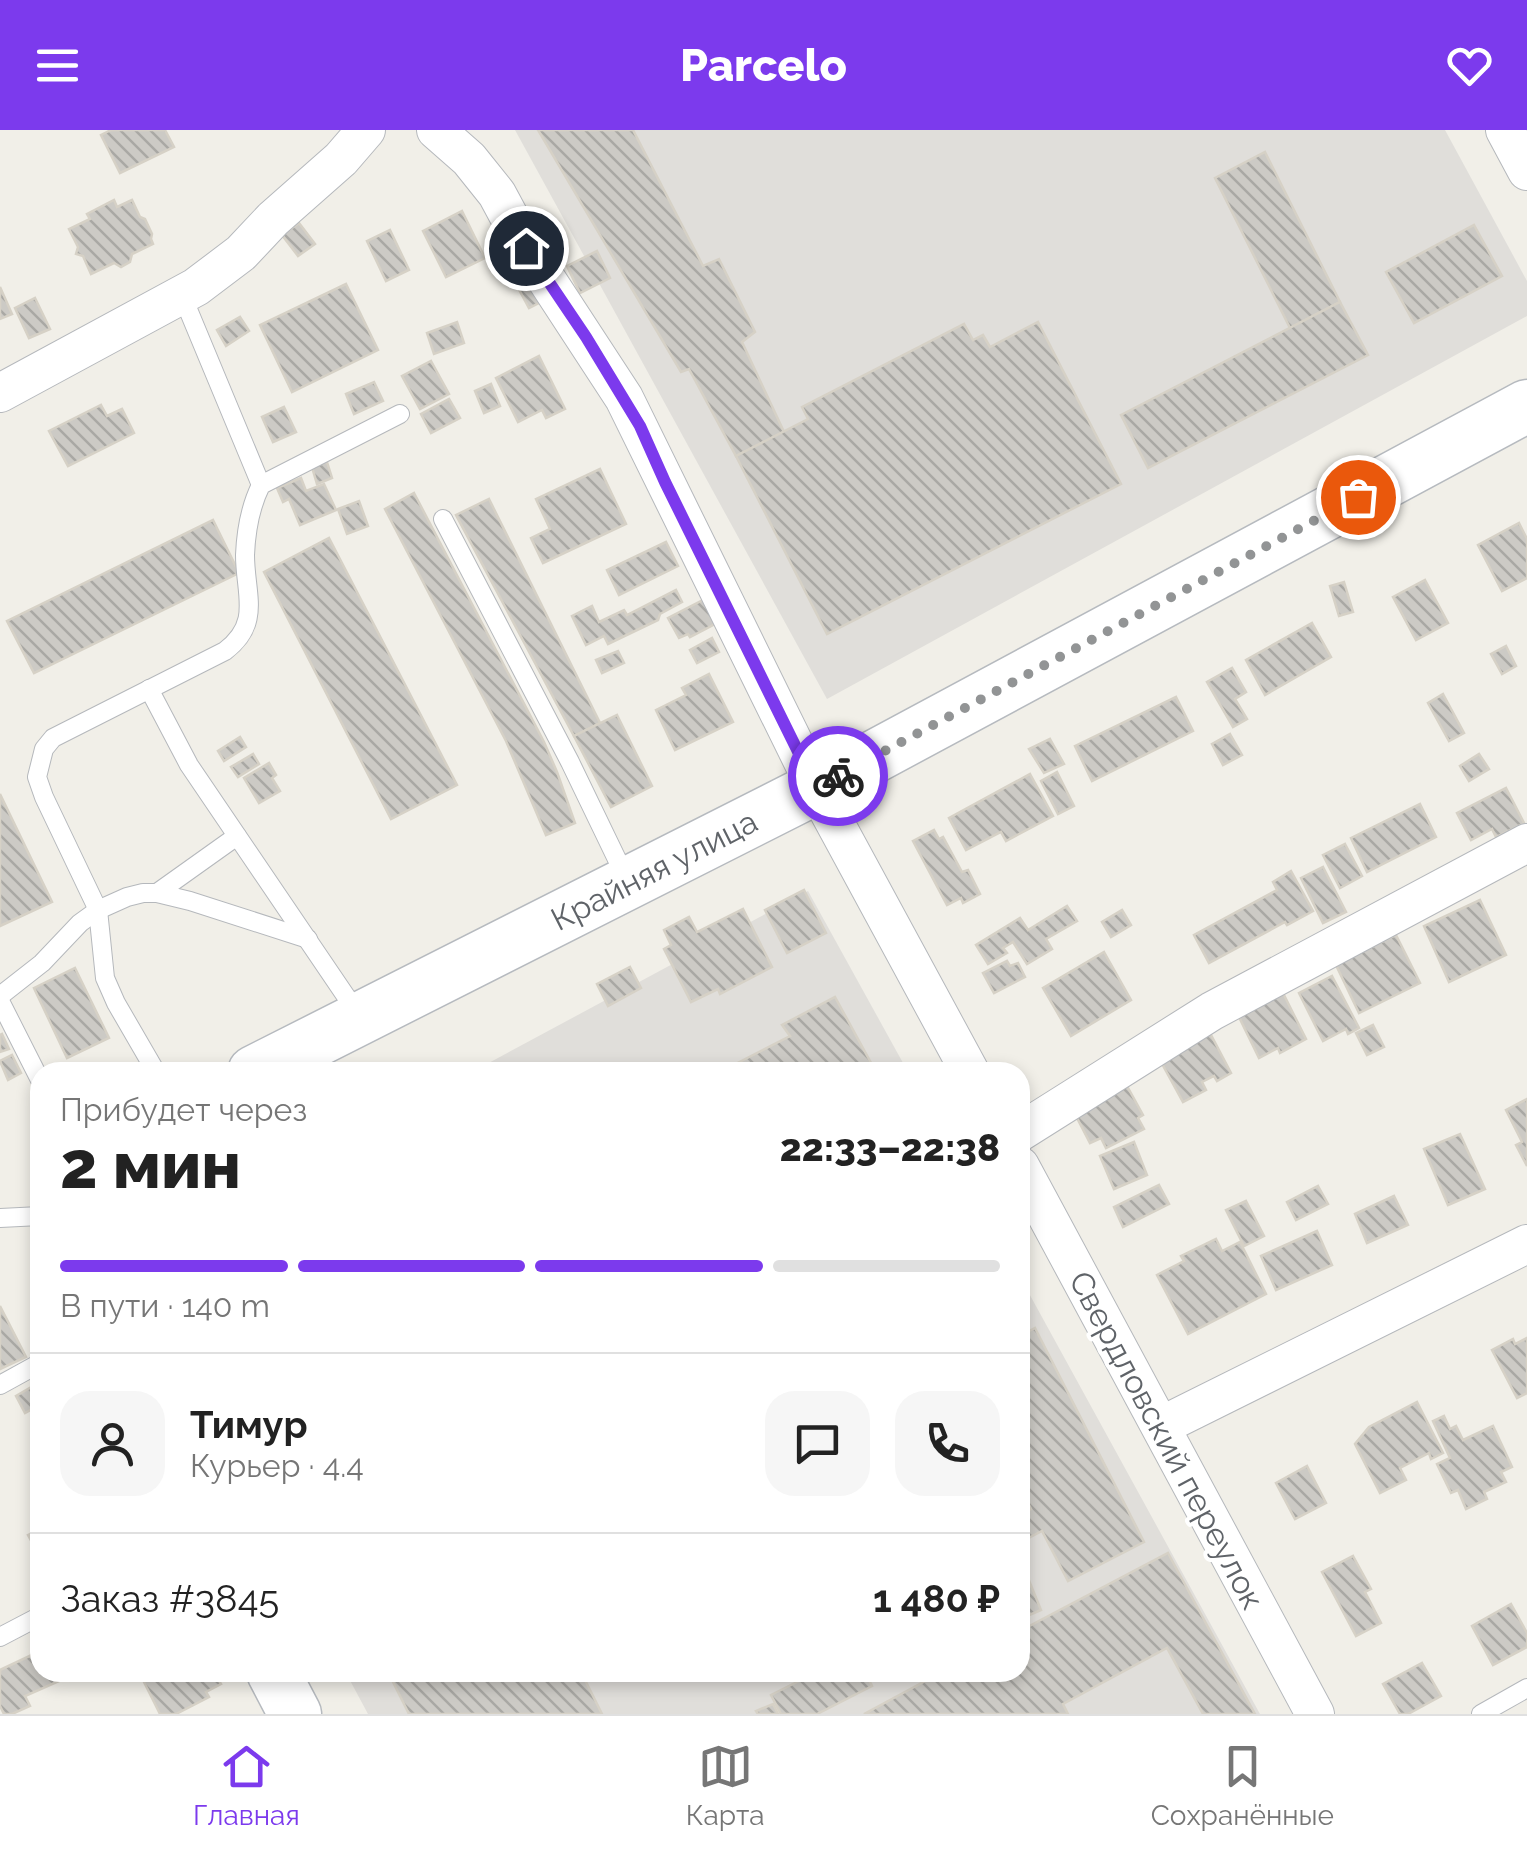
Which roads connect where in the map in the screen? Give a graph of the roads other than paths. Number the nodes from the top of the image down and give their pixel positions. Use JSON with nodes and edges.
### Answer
{"nodes":[{"id":1,"x":366,"y":130,"type":"edge"},
{"id":2,"x":436,"y":130,"type":"edge"},
{"id":3,"x":1505,"y":130,"type":"edge"},
{"id":4,"x":1527,"y":171,"type":"edge"},
{"id":5,"x":182,"y":294,"type":"junction"},
{"id":6,"x":0,"y":393,"type":"edge"},
{"id":7,"x":1527,"y":406,"type":"edge"},
{"id":8,"x":400,"y":414,"type":"dead end"},
{"id":9,"x":261,"y":485,"type":"junction"},
{"id":10,"x":443,"y":519,"type":"dead end"},
{"id":11,"x":149,"y":689,"type":"junction"},
{"id":12,"x":816,"y":788,"type":"junction"},
{"id":13,"x":237,"y":836,"type":"junction"},
{"id":14,"x":1527,"y":842,"type":"edge"},
{"id":15,"x":628,"y":883,"type":"junction"},
{"id":16,"x":156,"y":893,"type":"junction"},
{"id":17,"x":98,"y":910,"type":"junction"},
{"id":18,"x":308,"y":938,"type":"junction"},
{"id":19,"x":0,"y":999,"type":"edge"},
{"id":20,"x":361,"y":1018,"type":"junction"},
{"id":21,"x":31,"y":1062,"type":"edge"},
{"id":22,"x":150,"y":1062,"type":"edge"},
{"id":23,"x":274,"y":1062,"type":"edge"},
{"id":24,"x":965,"y":1062,"type":"edge"},
{"id":25,"x":1030,"y":1126,"type":"edge"},
{"id":26,"x":1030,"y":1184,"type":"edge"},
{"id":27,"x":30,"y":1216,"type":"edge"},
{"id":28,"x":0,"y":1218,"type":"edge"},
{"id":29,"x":1527,"y":1244,"type":"edge"},
{"id":30,"x":30,"y":1369,"type":"edge"},
{"id":31,"x":0,"y":1385,"type":"edge"},
{"id":32,"x":1161,"y":1426,"type":"junction"},
{"id":33,"x":30,"y":1621,"type":"edge"},
{"id":34,"x":0,"y":1637,"type":"edge"},
{"id":35,"x":278,"y":1682,"type":"edge"},
{"id":36,"x":1527,"y":1688,"type":"edge"},
{"id":37,"x":295,"y":1714,"type":"edge"},
{"id":38,"x":1314,"y":1714,"type":"edge"},
{"id":39,"x":1481,"y":1714,"type":"edge"}],
"edges":[{"from":1,"to":5,"type":"street"},
{"from":2,"to":12,"type":"street"},
{"from":3,"to":4,"type":"street"},
{"from":5,"to":6,"type":"street"},
{"from":5,"to":9,"type":"lane"},
{"from":7,"to":12,"type":"main road","name":"Крайняя улица"},
{"from":8,"to":9,"type":"lane"},
{"from":9,"to":11,"type":"lane"},
{"from":10,"to":15,"type":"lane"},
{"from":11,"to":13,"type":"lane"},
{"from":11,"to":17,"type":"lane"},
{"from":12,"to":15,"type":"main road","name":"Крайняя улица"},
{"from":12,"to":24,"type":"street"},
{"from":13,"to":16,"type":"lane"},
{"from":13,"to":18,"type":"lane"},
{"from":14,"to":25,"type":"street"},
{"from":15,"to":20,"type":"main road","name":"Крайняя улица"},
{"from":16,"to":17,"type":"lane"},
{"from":16,"to":18,"type":"lane"},
{"from":17,"to":19,"type":"lane"},
{"from":17,"to":22,"type":"lane"},
{"from":18,"to":20,"type":"lane"},
{"from":19,"to":21,"type":"lane"},
{"from":20,"to":23,"type":"main road","name":"Крайняя улица"},
{"from":26,"to":32,"type":"street","name":"Свердловский переулок"},
{"from":27,"to":28,"type":"lane"},
{"from":29,"to":32,"type":"street"},
{"from":30,"to":31,"type":"lane"},
{"from":32,"to":38,"type":"street","name":"Свердловский переулок"},
{"from":33,"to":34,"type":"lane"},
{"from":35,"to":37,"type":"main road"},
{"from":36,"to":39,"type":"lane"}]}
